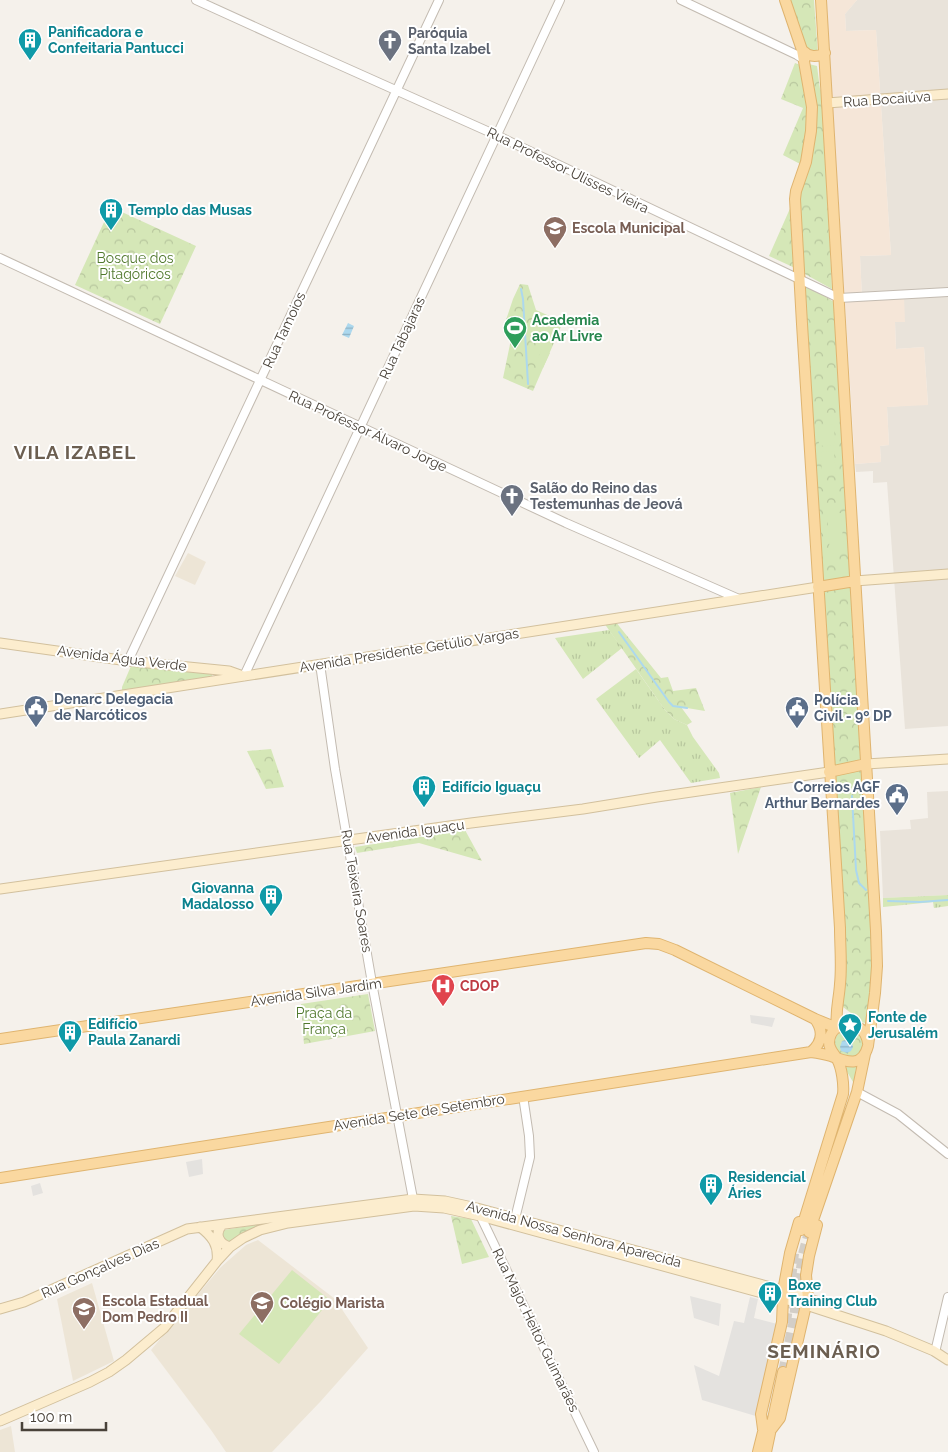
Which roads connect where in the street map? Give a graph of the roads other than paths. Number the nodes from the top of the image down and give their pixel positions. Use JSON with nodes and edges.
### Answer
{"nodes":[{"id":1,"x":196,"y":0,"type":"edge"},
{"id":2,"x":439,"y":0,"type":"edge"},
{"id":3,"x":560,"y":0,"type":"edge"},
{"id":4,"x":681,"y":0,"type":"edge"},
{"id":5,"x":785,"y":0,"type":"edge"},
{"id":6,"x":821,"y":0,"type":"edge"},
{"id":7,"x":825,"y":53,"type":"junction"},
{"id":8,"x":804,"y":55,"type":"junction"},
{"id":9,"x":825,"y":69,"type":"junction"},
{"id":10,"x":397,"y":90,"type":"junction"},
{"id":11,"x":948,"y":94,"type":"edge"},
{"id":12,"x":827,"y":103,"type":"junction"},
{"id":13,"x":496,"y":135,"type":"junction"},
{"id":14,"x":0,"y":258,"type":"edge"},
{"id":15,"x":799,"y":278,"type":"junction"},
{"id":16,"x":948,"y":292,"type":"edge"},
{"id":17,"x":839,"y":298,"type":"junction"},
{"id":18,"x":260,"y":380,"type":"junction"},
{"id":19,"x":360,"y":427,"type":"junction"},
{"id":20,"x":948,"y":574,"type":"edge"},
{"id":21,"x":855,"y":581,"type":"junction"},
{"id":22,"x":818,"y":587,"type":"junction"},
{"id":23,"x":739,"y":599,"type":"junction"},
{"id":24,"x":0,"y":643,"type":"edge"},
{"id":25,"x":128,"y":661,"type":"junction"},
{"id":26,"x":320,"y":664,"type":"junction"},
{"id":27,"x":221,"y":670,"type":"junction"},
{"id":28,"x":244,"y":676,"type":"junction"},
{"id":29,"x":226,"y":679,"type":"junction"},
{"id":30,"x":0,"y":714,"type":"edge"},
{"id":31,"x":948,"y":759,"type":"edge"},
{"id":32,"x":866,"y":764,"type":"junction"},
{"id":33,"x":829,"y":772,"type":"junction"},
{"id":34,"x":348,"y":840,"type":"junction"},
{"id":35,"x":0,"y":889,"type":"edge"},
{"id":36,"x":675,"y":950,"type":"junction"},
{"id":37,"x":696,"y":952,"type":"dead end"},
{"id":38,"x":372,"y":983,"type":"junction"},
{"id":39,"x":785,"y":994,"type":"dead end"},
{"id":40,"x":791,"y":1006,"type":"junction"},
{"id":41,"x":815,"y":1019,"type":"junction"},
{"id":42,"x":832,"y":1026,"type":"junction"},
{"id":43,"x":0,"y":1038,"type":"edge"},
{"id":44,"x":866,"y":1049,"type":"junction"},
{"id":45,"x":811,"y":1052,"type":"junction"},
{"id":46,"x":837,"y":1059,"type":"junction"},
{"id":47,"x":841,"y":1075,"type":"junction"},
{"id":48,"x":857,"y":1092,"type":"junction"},
{"id":49,"x":523,"y":1096,"type":"junction"},
{"id":50,"x":398,"y":1116,"type":"junction"},
{"id":51,"x":948,"y":1154,"type":"edge"},
{"id":52,"x":825,"y":1169,"type":"junction"},
{"id":53,"x":0,"y":1178,"type":"edge"},
{"id":54,"x":413,"y":1203,"type":"junction"},
{"id":55,"x":479,"y":1212,"type":"junction"},
{"id":56,"x":514,"y":1222,"type":"junction"},
{"id":57,"x":222,"y":1225,"type":"junction"},
{"id":58,"x":200,"y":1227,"type":"junction"},
{"id":59,"x":805,"y":1231,"type":"tunnel mouth"},
{"id":60,"x":230,"y":1247,"type":"junction"},
{"id":61,"x":217,"y":1261,"type":"junction"},
{"id":62,"x":783,"y":1294,"type":"junction"},
{"id":63,"x":948,"y":1297,"type":"edge"},
{"id":64,"x":807,"y":1302,"type":"junction"},
{"id":65,"x":2,"y":1309,"type":"edge"},
{"id":66,"x":935,"y":1349,"type":"junction"},
{"id":67,"x":948,"y":1354,"type":"edge"},
{"id":68,"x":948,"y":1360,"type":"edge"},
{"id":69,"x":779,"y":1371,"type":"tunnel mouth"},
{"id":70,"x":0,"y":1421,"type":"edge"},
{"id":71,"x":767,"y":1430,"type":"junction"},
{"id":72,"x":594,"y":1452,"type":"edge"},
{"id":73,"x":758,"y":1452,"type":"edge"},
{"id":74,"x":766,"y":1452,"type":"edge"}],
"edges":[{"from":1,"to":10,"type":"street","name":"Rua Professor Ulisses Vieira"},
{"from":2,"to":10,"type":"street","name":"Rua Tamoios"},
{"from":3,"to":13,"type":"street","name":"Rua Tabajaras"},
{"from":4,"to":8,"type":"street"},
{"from":5,"to":8,"type":"main road"},
{"from":6,"to":7,"type":"main road"},
{"from":7,"to":8,"type":"main road"},
{"from":7,"to":9,"type":"main road"},
{"from":8,"to":9,"type":"main road"},
{"from":8,"to":15,"type":"main road"},
{"from":9,"to":12,"type":"main road"},
{"from":10,"to":13,"type":"street","name":"Rua Professor Ulisses Vieira"},
{"from":10,"to":18,"type":"street","name":"Rua Tamoios"},
{"from":11,"to":12,"type":"main road","name":"Rua Bocaiúva"},
{"from":12,"to":17,"type":"main road"},
{"from":13,"to":15,"type":"street","name":"Rua Professor Ulisses Vieira"},
{"from":13,"to":19,"type":"street","name":"Rua Tabajaras"},
{"from":14,"to":18,"type":"street","name":"Rua Professor Álvaro Jorge"},
{"from":15,"to":17,"type":"street","name":"Rua Professor Ulisses Vieira"},
{"from":15,"to":22,"type":"main road"},
{"from":16,"to":17,"type":"street","name":"Rua Professor Ulisses Vieira"},
{"from":17,"to":21,"type":"main road"},
{"from":18,"to":19,"type":"street","name":"Rua Professor Álvaro Jorge"},
{"from":18,"to":25,"type":"street","name":"Rua Tamoios"},
{"from":19,"to":23,"type":"street","name":"Rua Professor Álvaro Jorge"},
{"from":19,"to":28,"type":"street","name":"Rua Tabajaras"},
{"from":20,"to":21,"type":"main road"},
{"from":21,"to":22,"type":"main road"},
{"from":21,"to":32,"type":"main road"},
{"from":22,"to":23,"type":"main road","name":"Avenida Presidente Getúlio Vargas"},
{"from":22,"to":33,"type":"main road"},
{"from":23,"to":26,"type":"main road","name":"Avenida Presidente Getúlio Vargas"},
{"from":24,"to":25,"type":"main road","name":"Avenida Água Verde"},
{"from":25,"to":27,"type":"main road","name":"Avenida Água Verde"},
{"from":26,"to":28,"type":"main road","name":"Avenida Presidente Getúlio Vargas"},
{"from":26,"to":34,"type":"street","name":"Rua Teixeira Soares"},
{"from":27,"to":28,"type":"main road","name":"Avenida Água Verde"},
{"from":27,"to":29,"type":"main road"},
{"from":28,"to":29,"type":"main road","name":"Avenida Presidente Getúlio Vargas"},
{"from":29,"to":30,"type":"main road","name":"Avenida Presidente Getúlio Vargas"},
{"from":31,"to":32,"type":"main road"},
{"from":32,"to":33,"type":"main road"},
{"from":32,"to":44,"type":"main road"},
{"from":33,"to":34,"type":"main road","name":"Avenida Iguaçu"},
{"from":33,"to":42,"type":"main road"},
{"from":34,"to":35,"type":"main road","name":"Avenida Iguaçu"},
{"from":34,"to":38,"type":"street","name":"Rua Teixeira Soares"},
{"from":36,"to":37,"type":"main road"},
{"from":36,"to":38,"type":"main road","name":"Avenida Silva Jardim"},
{"from":36,"to":40,"type":"main road"},
{"from":38,"to":43,"type":"main road","name":"Avenida Silva Jardim"},
{"from":38,"to":50,"type":"street","name":"Rua Teixeira Soares"},
{"from":39,"to":40,"type":"main road"},
{"from":40,"to":41,"type":"main road"},
{"from":41,"to":42,"type":"main road"},
{"from":41,"to":45,"type":"main road"},
{"from":42,"to":44,"type":"main road"},
{"from":42,"to":46,"type":"main road"},
{"from":44,"to":46,"type":"main road"},
{"from":44,"to":48,"type":"main road"},
{"from":45,"to":46,"type":"main road","name":"Avenida Sete de Setembro"},
{"from":45,"to":49,"type":"main road","name":"Avenida Sete de Setembro"},
{"from":46,"to":47,"type":"main road"},
{"from":47,"to":48,"type":"main road"},
{"from":47,"to":52,"type":"main road"},
{"from":48,"to":51,"type":"street"},
{"from":48,"to":52,"type":"main road"},
{"from":49,"to":50,"type":"main road","name":"Avenida Sete de Setembro"},
{"from":49,"to":56,"type":"street"},
{"from":50,"to":53,"type":"main road","name":"Avenida Sete de Setembro"},
{"from":50,"to":54,"type":"street","name":"Rua Teixeira Soares"},
{"from":52,"to":59,"type":"main road"},
{"from":52,"to":62,"type":"main road"},
{"from":52,"to":64,"type":"main road"},
{"from":54,"to":55,"type":"main road","name":"Avenida Nossa Senhora Aparecida"},
{"from":54,"to":57,"type":"main road","name":"Avenida Nossa Senhora Aparecida"},
{"from":54,"to":60,"type":"main road","name":"Avenida Nossa Senhora Aparecida"},
{"from":55,"to":56,"type":"main road","name":"Avenida Nossa Senhora Aparecida"},
{"from":55,"to":72,"type":"street","name":"Rua Major Heitor Guimarães"},
{"from":56,"to":62,"type":"main road","name":"Avenida Nossa Senhora Aparecida"},
{"from":57,"to":58,"type":"main road","name":"Avenida Nossa Senhora Aparecida"},
{"from":57,"to":60,"type":"main road"},
{"from":58,"to":61,"type":"main road"},
{"from":58,"to":65,"type":"main road","name":"Rua Gonçalves Dias"},
{"from":60,"to":61,"type":"main road","name":"Avenida Nossa Senhora Aparecida"},
{"from":61,"to":70,"type":"main road","name":"Avenida Nossa Senhora Aparecida"},
{"from":62,"to":64,"type":"main road","name":"Avenida Nossa Senhora Aparecida"},
{"from":62,"to":71,"type":"main road"},
{"from":63,"to":66,"type":"street"},
{"from":64,"to":66,"type":"main road","name":"Avenida Nossa Senhora Aparecida"},
{"from":64,"to":71,"type":"main road"},
{"from":66,"to":67,"type":"main road"},
{"from":66,"to":68,"type":"main road","name":"Avenida Nossa Senhora Aparecida"},
{"from":69,"to":71,"type":"main road"},
{"from":71,"to":73,"type":"main road"},
{"from":71,"to":74,"type":"main road"}]}
